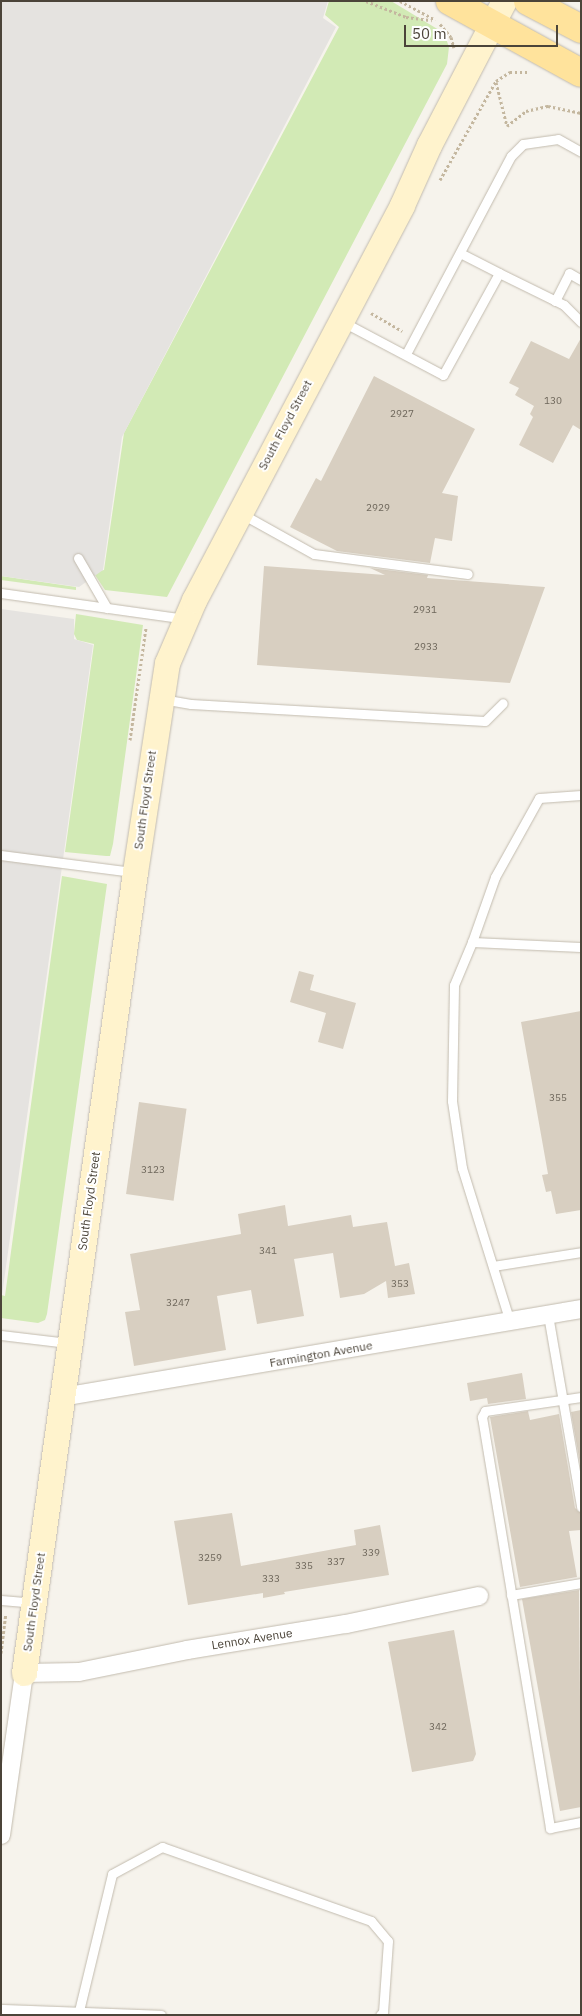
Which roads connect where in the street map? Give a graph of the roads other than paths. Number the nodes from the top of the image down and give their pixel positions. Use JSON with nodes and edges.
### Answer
{"nodes":[{"id":1,"x":528,"y":1,"type":"edge"},
{"id":2,"x":443,"y":11,"type":"edge"},
{"id":3,"x":497,"y":12,"type":"edge"},
{"id":4,"x":581,"y":29,"type":"edge"},
{"id":5,"x":581,"y":73,"type":"edge"},
{"id":6,"x":581,"y":152,"type":"edge"},
{"id":7,"x":460,"y":253,"type":"junction"},
{"id":8,"x":499,"y":273,"type":"junction"},
{"id":9,"x":581,"y":280,"type":"edge"},
{"id":10,"x":555,"y":301,"type":"junction"},
{"id":11,"x":340,"y":320,"type":"junction"},
{"id":12,"x":581,"y":322,"type":"edge"},
{"id":13,"x":406,"y":354,"type":"junction"},
{"id":14,"x":239,"y":512,"type":"junction"},
{"id":15,"x":78,"y":558,"type":"dead end"},
{"id":16,"x":468,"y":574,"type":"dead end"},
{"id":17,"x":1,"y":593,"type":"edge"},
{"id":18,"x":107,"y":608,"type":"junction"},
{"id":19,"x":185,"y":619,"type":"junction"},
{"id":20,"x":160,"y":698,"type":"junction"},
{"id":21,"x":503,"y":703,"type":"dead end"},
{"id":22,"x":581,"y":795,"type":"edge"},
{"id":23,"x":1,"y":855,"type":"edge"},
{"id":24,"x":135,"y":872,"type":"junction"},
{"id":25,"x":472,"y":942,"type":"junction"},
{"id":26,"x":581,"y":947,"type":"edge"},
{"id":27,"x":581,"y":1252,"type":"edge"},
{"id":28,"x":493,"y":1266,"type":"junction"},
{"id":29,"x":581,"y":1309,"type":"edge"},
{"id":30,"x":548,"y":1315,"type":"junction"},
{"id":31,"x":510,"y":1322,"type":"junction"},
{"id":32,"x":1,"y":1335,"type":"edge"},
{"id":33,"x":70,"y":1343,"type":"junction"},
{"id":34,"x":62,"y":1397,"type":"junction"},
{"id":35,"x":581,"y":1397,"type":"edge"},
{"id":36,"x":563,"y":1401,"type":"junction"},
{"id":37,"x":581,"y":1507,"type":"edge"},
{"id":38,"x":581,"y":1583,"type":"edge"},
{"id":39,"x":511,"y":1595,"type":"junction"},
{"id":40,"x":478,"y":1596,"type":"dead end"},
{"id":41,"x":1,"y":1600,"type":"edge"},
{"id":42,"x":34,"y":1604,"type":"junction"},
{"id":43,"x":24,"y":1673,"type":"junction"},
{"id":44,"x":581,"y":1822,"type":"edge"},
{"id":45,"x":1,"y":1835,"type":"edge"},
{"id":46,"x":1,"y":2009,"type":"edge"},
{"id":47,"x":79,"y":2013,"type":"edge"},
{"id":48,"x":161,"y":2015,"type":"edge"},
{"id":49,"x":380,"y":2015,"type":"edge"}],
"edges":[{"from":1,"to":4,"type":"main road"},
{"from":2,"to":3,"type":"main road"},
{"from":3,"to":5,"type":"main road"},
{"from":3,"to":11,"type":"street","name":"South Floyd Street"},
{"from":6,"to":7,"type":"lane"},
{"from":7,"to":8,"type":"lane"},
{"from":7,"to":13,"type":"lane"},
{"from":8,"to":10,"type":"lane"},
{"from":8,"to":13,"type":"lane"},
{"from":9,"to":10,"type":"lane"},
{"from":10,"to":12,"type":"lane"},
{"from":11,"to":13,"type":"lane"},
{"from":11,"to":14,"type":"street","name":"South Floyd Street"},
{"from":14,"to":16,"type":"lane"},
{"from":14,"to":19,"type":"street","name":"South Floyd Street"},
{"from":15,"to":18,"type":"lane"},
{"from":17,"to":18,"type":"lane"},
{"from":18,"to":19,"type":"lane"},
{"from":19,"to":20,"type":"street","name":"South Floyd Street"},
{"from":20,"to":21,"type":"lane"},
{"from":20,"to":24,"type":"street","name":"South Floyd Street"},
{"from":22,"to":25,"type":"lane"},
{"from":23,"to":24,"type":"lane"},
{"from":24,"to":33,"type":"street","name":"South Floyd Street"},
{"from":25,"to":26,"type":"lane"},
{"from":25,"to":28,"type":"lane"},
{"from":27,"to":28,"type":"lane"},
{"from":28,"to":31,"type":"lane"},
{"from":29,"to":30,"type":"street","name":"Farmington Avenue"},
{"from":30,"to":31,"type":"street","name":"Farmington Avenue"},
{"from":30,"to":36,"type":"lane"},
{"from":31,"to":34,"type":"street","name":"Farmington Avenue"},
{"from":32,"to":33,"type":"lane"},
{"from":33,"to":34,"type":"street","name":"South Floyd Street"},
{"from":34,"to":42,"type":"street","name":"South Floyd Street"},
{"from":35,"to":36,"type":"lane"},
{"from":36,"to":37,"type":"lane"},
{"from":36,"to":39,"type":"lane"},
{"from":38,"to":39,"type":"lane"},
{"from":39,"to":44,"type":"lane"},
{"from":40,"to":43,"type":"street","name":"Lennox Avenue"},
{"from":41,"to":42,"type":"lane"},
{"from":42,"to":43,"type":"street","name":"South Floyd Street"},
{"from":43,"to":45,"type":"street"},
{"from":46,"to":47,"type":"lane"},
{"from":47,"to":48,"type":"lane"},
{"from":47,"to":49,"type":"lane"}]}
